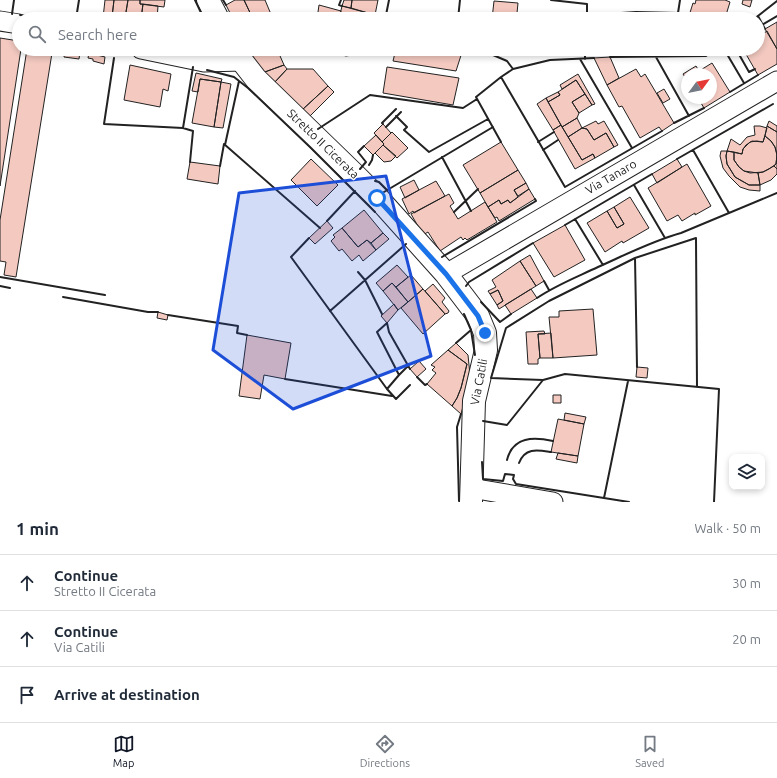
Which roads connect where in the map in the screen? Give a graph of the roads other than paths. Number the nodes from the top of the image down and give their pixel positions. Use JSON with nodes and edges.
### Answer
{"nodes":[{"id":1,"x":208,"y":0,"type":"edge"},
{"id":2,"x":214,"y":12,"type":"edge"},
{"id":3,"x":0,"y":21,"type":"edge"},
{"id":4,"x":12,"y":23,"type":"edge"},
{"id":5,"x":175,"y":56,"type":"edge"},
{"id":6,"x":234,"y":56,"type":"edge"},
{"id":7,"x":240,"y":56,"type":"edge"},
{"id":8,"x":777,"y":81,"type":"edge"},
{"id":9,"x":446,"y":274,"type":"junction"},
{"id":10,"x":471,"y":495,"type":"edge"},
{"id":11,"x":553,"y":502,"type":"edge"}],
"edges":[{"from":1,"to":2,"type":"street"},
{"from":3,"to":4,"type":"street"},
{"from":5,"to":6,"type":"street"},
{"from":7,"to":9,"type":"street","name":"Stretto II Cicerata"},
{"from":8,"to":9,"type":"street","name":"Via Tanaro"},
{"from":9,"to":10,"type":"street","name":"Via Catili"},
{"from":10,"to":11,"type":"street"}]}
